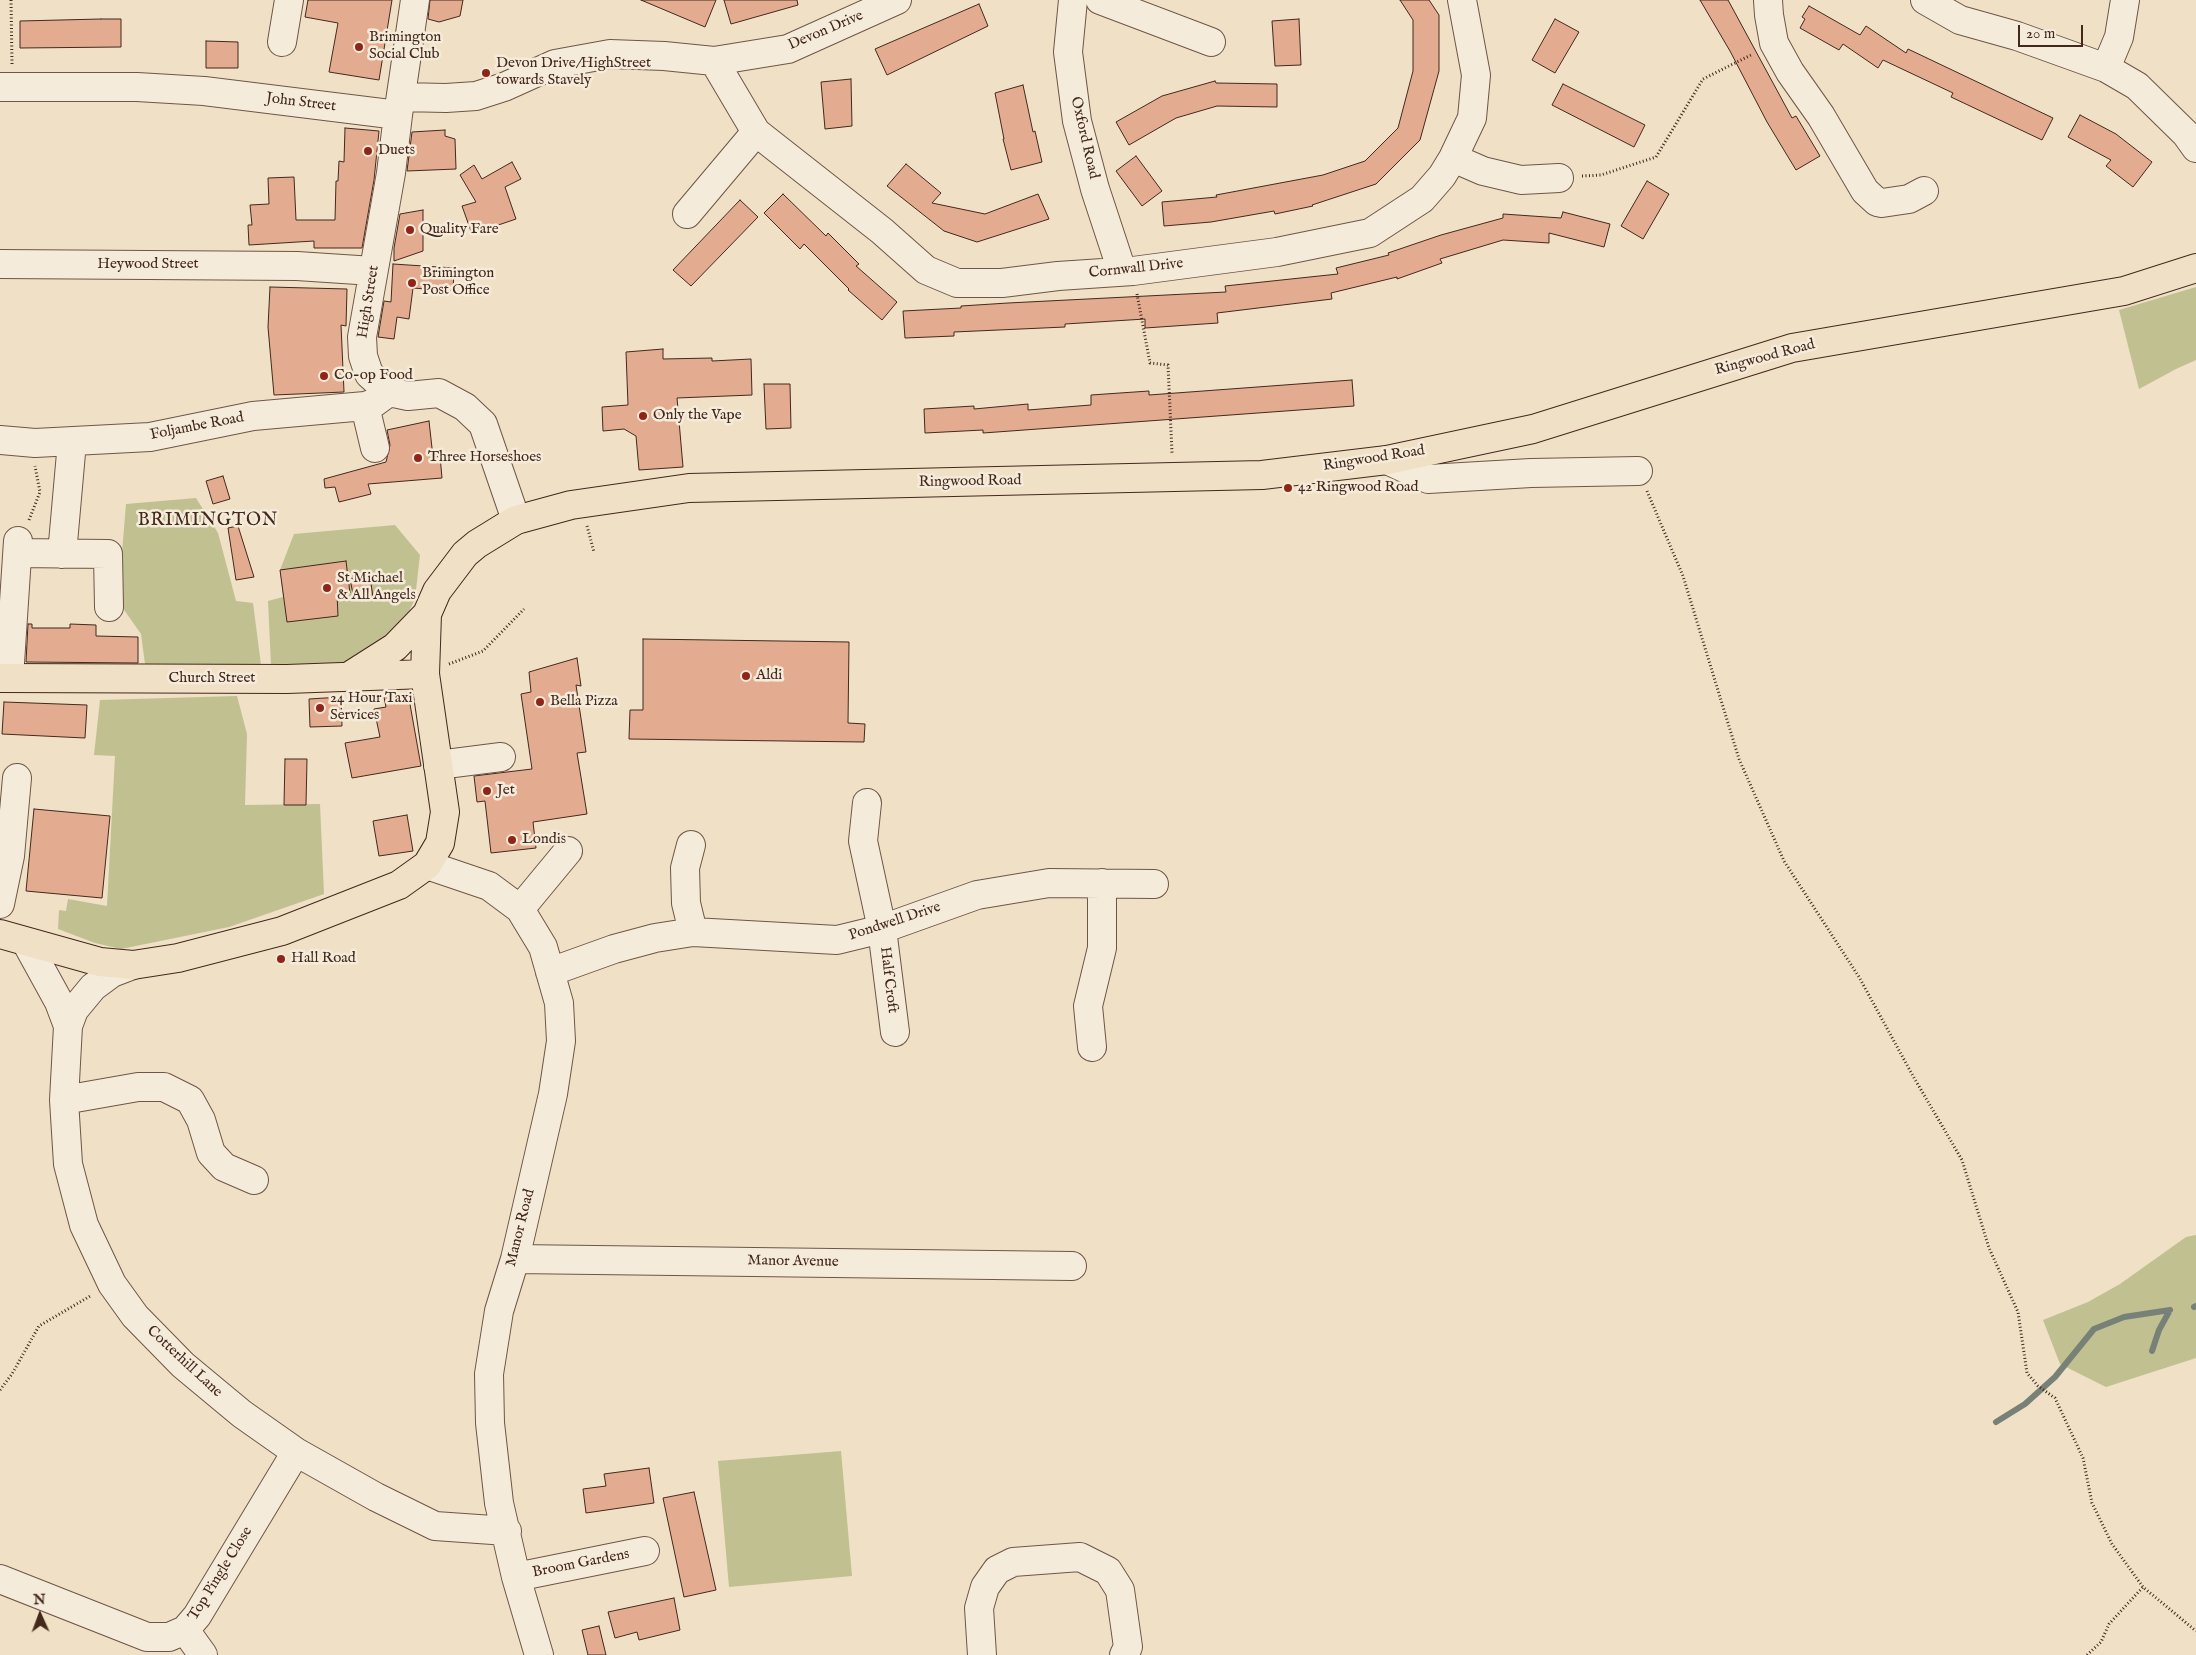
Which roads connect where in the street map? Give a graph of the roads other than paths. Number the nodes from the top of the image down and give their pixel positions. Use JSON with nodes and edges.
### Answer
{"nodes":[{"id":1,"x":289,"y":0,"type":"edge"},
{"id":2,"x":415,"y":0,"type":"edge"},
{"id":3,"x":897,"y":0,"type":"edge"},
{"id":4,"x":1073,"y":0,"type":"edge"},
{"id":5,"x":1100,"y":0,"type":"edge"},
{"id":6,"x":1462,"y":0,"type":"edge"},
{"id":7,"x":1768,"y":0,"type":"edge"},
{"id":8,"x":1925,"y":0,"type":"edge"},
{"id":9,"x":2125,"y":0,"type":"edge"},
{"id":10,"x":282,"y":42,"type":"dead end"},
{"id":11,"x":1211,"y":42,"type":"dead end"},
{"id":12,"x":714,"y":62,"type":"junction"},
{"id":13,"x":2106,"y":68,"type":"junction"},
{"id":14,"x":6,"y":87,"type":"edge"},
{"id":15,"x":399,"y":106,"type":"junction"},
{"id":16,"x":756,"y":132,"type":"junction"},
{"id":17,"x":2193,"y":134,"type":"edge"},
{"id":18,"x":1453,"y":158,"type":"junction"},
{"id":19,"x":1559,"y":178,"type":"road end"},
{"id":20,"x":1924,"y":191,"type":"dead end"},
{"id":21,"x":687,"y":214,"type":"dead end"},
{"id":22,"x":0,"y":264,"type":"edge"},
{"id":23,"x":2196,"y":268,"type":"edge"},
{"id":24,"x":373,"y":271,"type":"junction"},
{"id":25,"x":1128,"y":271,"type":"junction"},
{"id":26,"x":390,"y":392,"type":"junction"},
{"id":27,"x":366,"y":406,"type":"junction"},
{"id":28,"x":0,"y":440,"type":"edge"},
{"id":29,"x":72,"y":442,"type":"junction"},
{"id":30,"x":375,"y":448,"type":"dead end"},
{"id":31,"x":1387,"y":460,"type":"junction"},
{"id":32,"x":1638,"y":471,"type":"road end"},
{"id":33,"x":516,"y":520,"type":"junction"},
{"id":34,"x":62,"y":554,"type":"junction"},
{"id":35,"x":109,"y":607,"type":"dead end"},
{"id":36,"x":427,"y":614,"type":"junction"},
{"id":37,"x":425,"y":674,"type":"junction"},
{"id":38,"x":350,"y":676,"type":"junction"},
{"id":39,"x":5,"y":678,"type":"edge"},
{"id":40,"x":501,"y":757,"type":"dead end"},
{"id":41,"x":438,"y":765,"type":"junction"},
{"id":42,"x":17,"y":778,"type":"dead end"},
{"id":43,"x":867,"y":803,"type":"dead end"},
{"id":44,"x":691,"y":845,"type":"dead end"},
{"id":45,"x":568,"y":851,"type":"dead end"},
{"id":46,"x":427,"y":865,"type":"junction"},
{"id":47,"x":1102,"y":883,"type":"junction"},
{"id":48,"x":1154,"y":884,"type":"dead end"},
{"id":49,"x":0,"y":904,"type":"edge"},
{"id":50,"x":520,"y":909,"type":"junction"},
{"id":51,"x":882,"y":929,"type":"junction"},
{"id":52,"x":693,"y":932,"type":"junction"},
{"id":53,"x":0,"y":934,"type":"edge"},
{"id":54,"x":26,"y":942,"type":"junction"},
{"id":55,"x":133,"y":965,"type":"junction"},
{"id":56,"x":550,"y":972,"type":"junction"},
{"id":57,"x":68,"y":1026,"type":"junction"},
{"id":58,"x":895,"y":1032,"type":"dead end"},
{"id":59,"x":1092,"y":1047,"type":"dead end"},
{"id":60,"x":64,"y":1100,"type":"junction"},
{"id":61,"x":254,"y":1180,"type":"dead end"},
{"id":62,"x":515,"y":1259,"type":"junction"},
{"id":63,"x":1072,"y":1266,"type":"dead end"},
{"id":64,"x":296,"y":1452,"type":"junction"},
{"id":65,"x":506,"y":1531,"type":"junction"},
{"id":66,"x":645,"y":1551,"type":"dead end"},
{"id":67,"x":516,"y":1577,"type":"junction"},
{"id":68,"x":0,"y":1578,"type":"edge"},
{"id":69,"x":185,"y":1630,"type":"junction"},
{"id":70,"x":203,"y":1655,"type":"edge"},
{"id":71,"x":539,"y":1655,"type":"edge"},
{"id":72,"x":982,"y":1655,"type":"edge"},
{"id":73,"x":1124,"y":1655,"type":"edge"}],
"edges":[{"from":1,"to":10,"type":"street"},
{"from":2,"to":15,"type":"street","name":"High Street"},
{"from":3,"to":12,"type":"street","name":"Devon Drive"},
{"from":4,"to":25,"type":"street","name":"Oxford Road"},
{"from":5,"to":11,"type":"street"},
{"from":6,"to":18,"type":"street","name":"Cornwall Drive"},
{"from":7,"to":20,"type":"street"},
{"from":8,"to":13,"type":"street"},
{"from":9,"to":13,"type":"street"},
{"from":12,"to":15,"type":"street","name":"Devon Drive"},
{"from":12,"to":16,"type":"street","name":"Cornwall Drive"},
{"from":13,"to":17,"type":"street"},
{"from":14,"to":15,"type":"street","name":"John Street"},
{"from":15,"to":24,"type":"street","name":"High Street"},
{"from":16,"to":21,"type":"street"},
{"from":16,"to":25,"type":"street","name":"Cornwall Drive"},
{"from":18,"to":19,"type":"street"},
{"from":18,"to":25,"type":"street","name":"Cornwall Drive"},
{"from":22,"to":24,"type":"street","name":"Heywood Street"},
{"from":23,"to":31,"type":"highway","name":"Ringwood Road"},
{"from":24,"to":26,"type":"street","name":"High Street"},
{"from":26,"to":27,"type":"street","name":"Foljambe Road"},
{"from":26,"to":33,"type":"street"},
{"from":27,"to":29,"type":"street","name":"Foljambe Road"},
{"from":27,"to":30,"type":"street"},
{"from":28,"to":29,"type":"street","name":"Foljambe Road"},
{"from":29,"to":34,"type":"street"},
{"from":31,"to":32,"type":"street"},
{"from":31,"to":33,"type":"highway","name":"Ringwood Road"},
{"from":33,"to":36,"type":"highway","name":"Ringwood Road"},
{"from":34,"to":35,"type":"street"},
{"from":34,"to":39,"type":"street"},
{"from":36,"to":37,"type":"highway","name":"Ringwood Road"},
{"from":36,"to":38,"type":"highway","name":"Ringwood Road"},
{"from":37,"to":38,"type":"highway","name":"Church Street"},
{"from":37,"to":41,"type":"highway","name":"Ringwood Road"},
{"from":38,"to":39,"type":"highway","name":"Church Street"},
{"from":40,"to":41,"type":"street"},
{"from":41,"to":46,"type":"highway","name":"Ringwood Road"},
{"from":42,"to":49,"type":"street"},
{"from":43,"to":51,"type":"street","name":"Half Croft"},
{"from":44,"to":52,"type":"street"},
{"from":45,"to":50,"type":"street"},
{"from":46,"to":50,"type":"street","name":"Manor Road"},
{"from":46,"to":55,"type":"highway"},
{"from":47,"to":48,"type":"street","name":"Pondwell Drive"},
{"from":47,"to":51,"type":"street","name":"Pondwell Drive"},
{"from":47,"to":59,"type":"street"},
{"from":50,"to":56,"type":"street","name":"Manor Road"},
{"from":51,"to":52,"type":"street","name":"Pondwell Drive"},
{"from":51,"to":58,"type":"street","name":"Half Croft"},
{"from":52,"to":56,"type":"street","name":"Pondwell Drive"},
{"from":53,"to":54,"type":"highway"},
{"from":54,"to":55,"type":"highway"},
{"from":54,"to":57,"type":"street","name":"Cotterhill Lane"},
{"from":55,"to":57,"type":"street","name":"Cotterhill Lane"},
{"from":56,"to":62,"type":"street","name":"Manor Road"},
{"from":57,"to":60,"type":"street","name":"Cotterhill Lane"},
{"from":60,"to":61,"type":"street"},
{"from":60,"to":64,"type":"street","name":"Cotterhill Lane"},
{"from":62,"to":63,"type":"street","name":"Manor Avenue"},
{"from":62,"to":65,"type":"street","name":"Manor Road"},
{"from":64,"to":65,"type":"street","name":"Cotterhill Lane"},
{"from":64,"to":69,"type":"street","name":"Top Pingle Close"},
{"from":65,"to":67,"type":"street","name":"Manor Road"},
{"from":66,"to":67,"type":"street","name":"Broom Gardens"},
{"from":67,"to":71,"type":"street","name":"Manor Road"},
{"from":68,"to":69,"type":"street","name":"Top Pingle Close"},
{"from":69,"to":70,"type":"street"},
{"from":72,"to":73,"type":"street"}]}
